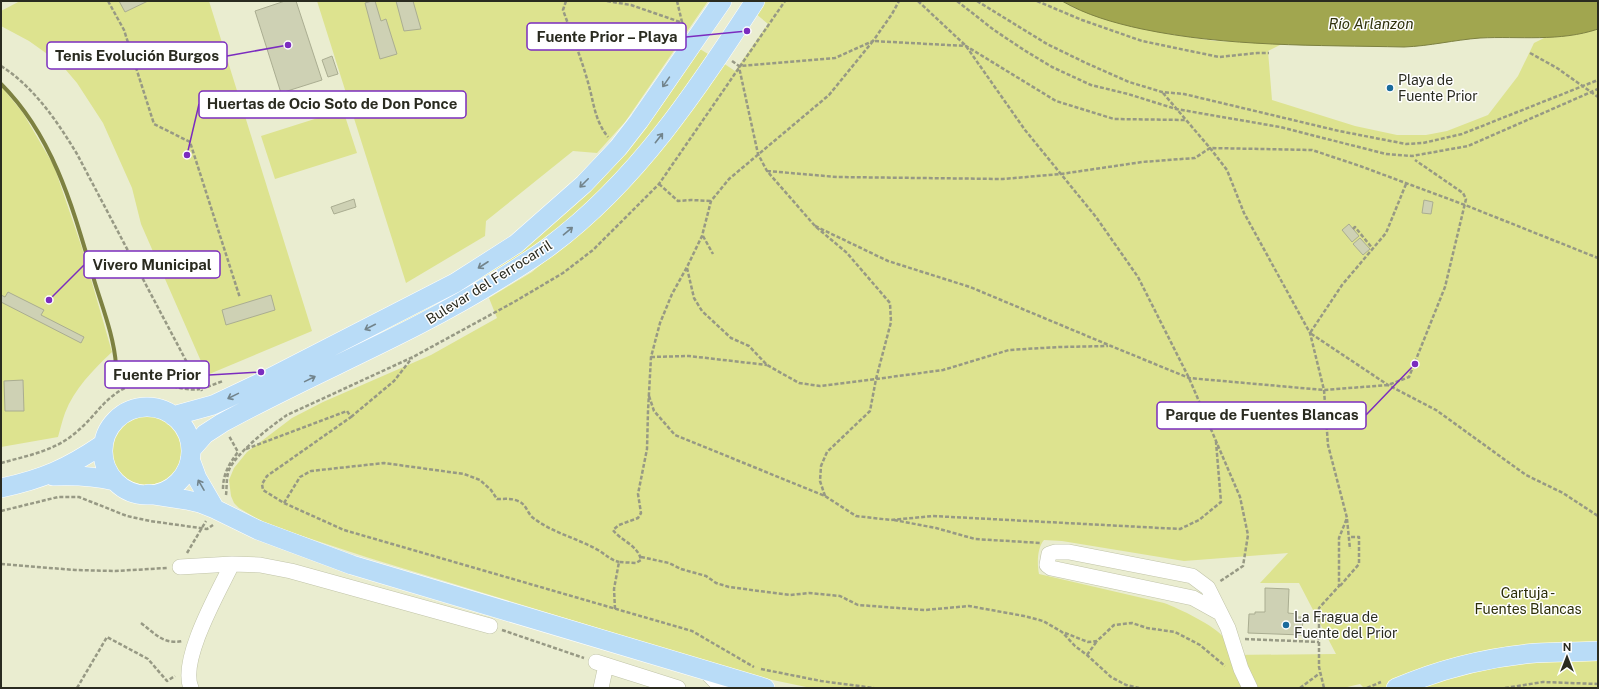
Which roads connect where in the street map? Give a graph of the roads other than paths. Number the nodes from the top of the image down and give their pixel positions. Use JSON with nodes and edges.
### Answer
{"nodes":[{"id":1,"x":722,"y":1,"type":"edge"},
{"id":2,"x":756,"y":1,"type":"edge"},
{"id":3,"x":173,"y":416,"type":"junction"},
{"id":4,"x":103,"y":444,"type":"junction"},
{"id":5,"x":191,"y":455,"type":"junction"},
{"id":6,"x":44,"y":477,"type":"junction"},
{"id":7,"x":115,"y":482,"type":"junction"},
{"id":8,"x":1,"y":488,"type":"edge"},
{"id":9,"x":148,"y":494,"type":"junction"},
{"id":10,"x":220,"y":507,"type":"junction"},
{"id":11,"x":232,"y":564,"type":"junction"},
{"id":12,"x":180,"y":567,"type":"road end"},
{"id":13,"x":1220,"y":613,"type":"junction"},
{"id":14,"x":490,"y":626,"type":"road end"},
{"id":15,"x":1598,"y":651,"type":"edge"},
{"id":16,"x":702,"y":669,"type":"junction"},
{"id":17,"x":190,"y":681,"type":"edge"},
{"id":18,"x":601,"y":688,"type":"edge"},
{"id":19,"x":678,"y":688,"type":"edge"},
{"id":20,"x":722,"y":688,"type":"edge"},
{"id":21,"x":765,"y":688,"type":"edge"},
{"id":22,"x":1250,"y":688,"type":"edge"},
{"id":23,"x":1396,"y":688,"type":"edge"}],
"edges":[{"from":1,"to":3,"type":"main road","name":"Bulevar del Ferrocarril","one_way":true},
{"from":5,"to":2,"type":"main road","name":"Bulevar del Ferrocarril","one_way":true},
{"from":3,"to":4,"type":"main road"},
{"from":3,"to":5,"type":"main road"},
{"from":4,"to":6,"type":"main road"},
{"from":4,"to":7,"type":"main road"},
{"from":5,"to":9,"type":"main road"},
{"from":10,"to":5,"type":"main road","one_way":true},
{"from":6,"to":7,"type":"main road"},
{"from":6,"to":8,"type":"main road"},
{"from":7,"to":9,"type":"main road"},
{"from":9,"to":10,"type":"main road"},
{"from":10,"to":16,"type":"main road"},
{"from":11,"to":12,"type":"street"},
{"from":11,"to":14,"type":"street"},
{"from":11,"to":17,"type":"street"},
{"from":13,"to":13,"type":"street"},
{"from":13,"to":22,"type":"street"},
{"from":15,"to":23,"type":"main road"},
{"from":16,"to":20,"type":"street"},
{"from":16,"to":21,"type":"main road"},
{"from":18,"to":19,"type":"street"}]}
